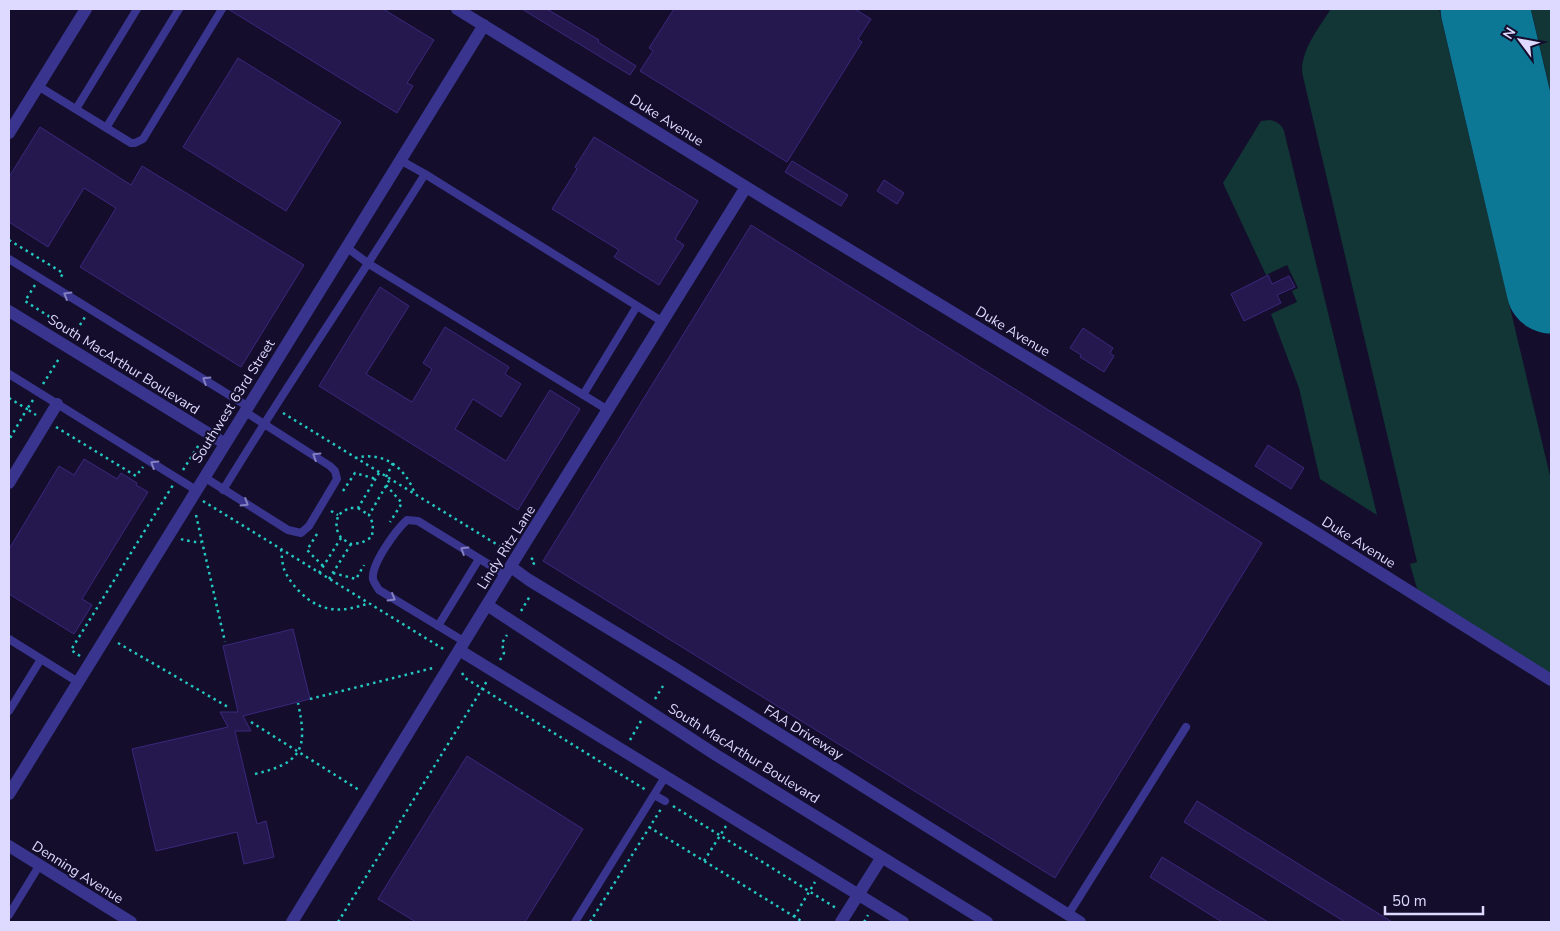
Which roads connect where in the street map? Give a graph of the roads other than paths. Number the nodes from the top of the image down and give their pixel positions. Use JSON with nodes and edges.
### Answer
{"nodes":[{"id":1,"x":86,"y":9,"type":"edge"},
{"id":2,"x":137,"y":9,"type":"edge"},
{"id":3,"x":179,"y":9,"type":"edge"},
{"id":4,"x":222,"y":9,"type":"edge"},
{"id":5,"x":457,"y":9,"type":"edge"},
{"id":6,"x":484,"y":25,"type":"junction"},
{"id":7,"x":38,"y":86,"type":"junction"},
{"id":8,"x":76,"y":109,"type":"junction"},
{"id":9,"x":106,"y":128,"type":"junction"},
{"id":10,"x":9,"y":133,"type":"edge"},
{"id":11,"x":400,"y":160,"type":"junction"},
{"id":12,"x":425,"y":174,"type":"junction"},
{"id":13,"x":746,"y":187,"type":"junction"},
{"id":14,"x":346,"y":247,"type":"junction"},
{"id":15,"x":9,"y":259,"type":"edge"},
{"id":16,"x":369,"y":264,"type":"junction"},
{"id":17,"x":637,"y":306,"type":"junction"},
{"id":18,"x":9,"y":310,"type":"edge"},
{"id":19,"x":663,"y":322,"type":"junction"},
{"id":20,"x":9,"y":374,"type":"edge"},
{"id":21,"x":583,"y":395,"type":"junction"},
{"id":22,"x":58,"y":404,"type":"junction"},
{"id":23,"x":246,"y":408,"type":"junction"},
{"id":24,"x":608,"y":410,"type":"junction"},
{"id":25,"x":264,"y":424,"type":"junction"},
{"id":26,"x":224,"y":443,"type":"junction"},
{"id":27,"x":208,"y":480,"type":"junction"},
{"id":28,"x":9,"y":483,"type":"edge"},
{"id":29,"x":196,"y":490,"type":"junction"},
{"id":30,"x":223,"y":490,"type":"junction"},
{"id":31,"x":479,"y":559,"type":"junction"},
{"id":32,"x":508,"y":571,"type":"junction"},
{"id":33,"x":487,"y":606,"type":"junction"},
{"id":34,"x":438,"y":626,"type":"junction"},
{"id":35,"x":9,"y":639,"type":"edge"},
{"id":36,"x":460,"y":643,"type":"junction"},
{"id":37,"x":41,"y":658,"type":"junction"},
{"id":38,"x":1551,"y":680,"type":"edge"},
{"id":39,"x":78,"y":682,"type":"junction"},
{"id":40,"x":9,"y":711,"type":"edge"},
{"id":41,"x":1186,"y":727,"type":"dead end"},
{"id":42,"x":665,"y":777,"type":"junction"},
{"id":43,"x":9,"y":794,"type":"edge"},
{"id":44,"x":654,"y":795,"type":"junction"},
{"id":45,"x":665,"y":801,"type":"road end"},
{"id":46,"x":9,"y":846,"type":"edge"},
{"id":47,"x":882,"y":857,"type":"junction"},
{"id":48,"x":39,"y":866,"type":"junction"},
{"id":49,"x":858,"y":895,"type":"junction"},
{"id":50,"x":9,"y":897,"type":"edge"},
{"id":51,"x":16,"y":902,"type":"junction"},
{"id":52,"x":9,"y":915,"type":"edge"},
{"id":53,"x":1068,"y":915,"type":"junction"},
{"id":54,"x":844,"y":918,"type":"edge"},
{"id":55,"x":131,"y":922,"type":"edge"},
{"id":56,"x":292,"y":922,"type":"edge"},
{"id":57,"x":575,"y":922,"type":"edge"},
{"id":58,"x":903,"y":922,"type":"edge"},
{"id":59,"x":987,"y":922,"type":"edge"},
{"id":60,"x":1080,"y":922,"type":"edge"}],
"edges":[{"from":1,"to":7,"type":"street"},
{"from":2,"to":8,"type":"lane"},
{"from":3,"to":9,"type":"lane"},
{"from":4,"to":9,"type":"lane"},
{"from":5,"to":6,"type":"street","name":"Duke Avenue"},
{"from":6,"to":11,"type":"street","name":"Southwest 63rd Street"},
{"from":6,"to":13,"type":"street","name":"Duke Avenue"},
{"from":7,"to":8,"type":"lane"},
{"from":7,"to":10,"type":"street"},
{"from":8,"to":9,"type":"lane"},
{"from":11,"to":12,"type":"lane"},
{"from":11,"to":14,"type":"street","name":"Southwest 63rd Street"},
{"from":12,"to":16,"type":"lane"},
{"from":12,"to":17,"type":"lane"},
{"from":13,"to":19,"type":"street","name":"Lindy Ritz Lane"},
{"from":13,"to":38,"type":"street","name":"Duke Avenue"},
{"from":14,"to":16,"type":"lane"},
{"from":14,"to":23,"type":"street","name":"Southwest 63rd Street"},
{"from":23,"to":15,"type":"lane","one_way":true},
{"from":16,"to":21,"type":"lane"},
{"from":16,"to":25,"type":"lane"},
{"from":17,"to":19,"type":"lane"},
{"from":17,"to":21,"type":"lane"},
{"from":18,"to":26,"type":"street","name":"South MacArthur Boulevard"},
{"from":19,"to":24,"type":"street","name":"Lindy Ritz Lane"},
{"from":20,"to":22,"type":"lane"},
{"from":21,"to":24,"type":"lane"},
{"from":22,"to":28,"type":"street"},
{"from":29,"to":22,"type":"lane","one_way":true},
{"from":23,"to":25,"type":"lane"},
{"from":23,"to":26,"type":"street","name":"Southwest 63rd Street"},
{"from":24,"to":32,"type":"street","name":"Lindy Ritz Lane"},
{"from":25,"to":30,"type":"lane"},
{"from":30,"to":25,"type":"lane","one_way":true},
{"from":26,"to":27,"type":"street","name":"Southwest 63rd Street"},
{"from":27,"to":29,"type":"street","name":"Southwest 63rd Street"},
{"from":27,"to":30,"type":"lane"},
{"from":29,"to":39,"type":"street","name":"Southwest 63rd Street"},
{"from":31,"to":32,"type":"lane"},
{"from":31,"to":34,"type":"lane"},
{"from":31,"to":34,"type":"lane","one_way":true},
{"from":32,"to":33,"type":"street","name":"Lindy Ritz Lane"},
{"from":32,"to":53,"type":"street","name":"FAA Driveway"},
{"from":33,"to":36,"type":"street","name":"Lindy Ritz Lane"},
{"from":33,"to":47,"type":"street","name":"South MacArthur Boulevard"},
{"from":34,"to":36,"type":"lane"},
{"from":35,"to":37,"type":"lane"},
{"from":36,"to":42,"type":"street"},
{"from":36,"to":56,"type":"street","name":"Lindy Ritz Lane"},
{"from":37,"to":39,"type":"lane"},
{"from":37,"to":40,"type":"lane"},
{"from":39,"to":43,"type":"street","name":"Southwest 63rd Street"},
{"from":41,"to":53,"type":"lane"},
{"from":42,"to":44,"type":"lane"},
{"from":42,"to":49,"type":"street"},
{"from":44,"to":45,"type":"lane"},
{"from":44,"to":57,"type":"lane"},
{"from":46,"to":48,"type":"street","name":"Denning Avenue"},
{"from":47,"to":49,"type":"street"},
{"from":47,"to":59,"type":"street","name":"South MacArthur Boulevard"},
{"from":48,"to":51,"type":"lane"},
{"from":48,"to":55,"type":"street","name":"Denning Avenue"},
{"from":49,"to":54,"type":"street"},
{"from":49,"to":58,"type":"street"},
{"from":50,"to":51,"type":"lane"},
{"from":51,"to":52,"type":"lane"},
{"from":53,"to":60,"type":"street","name":"FAA Driveway"}]}
